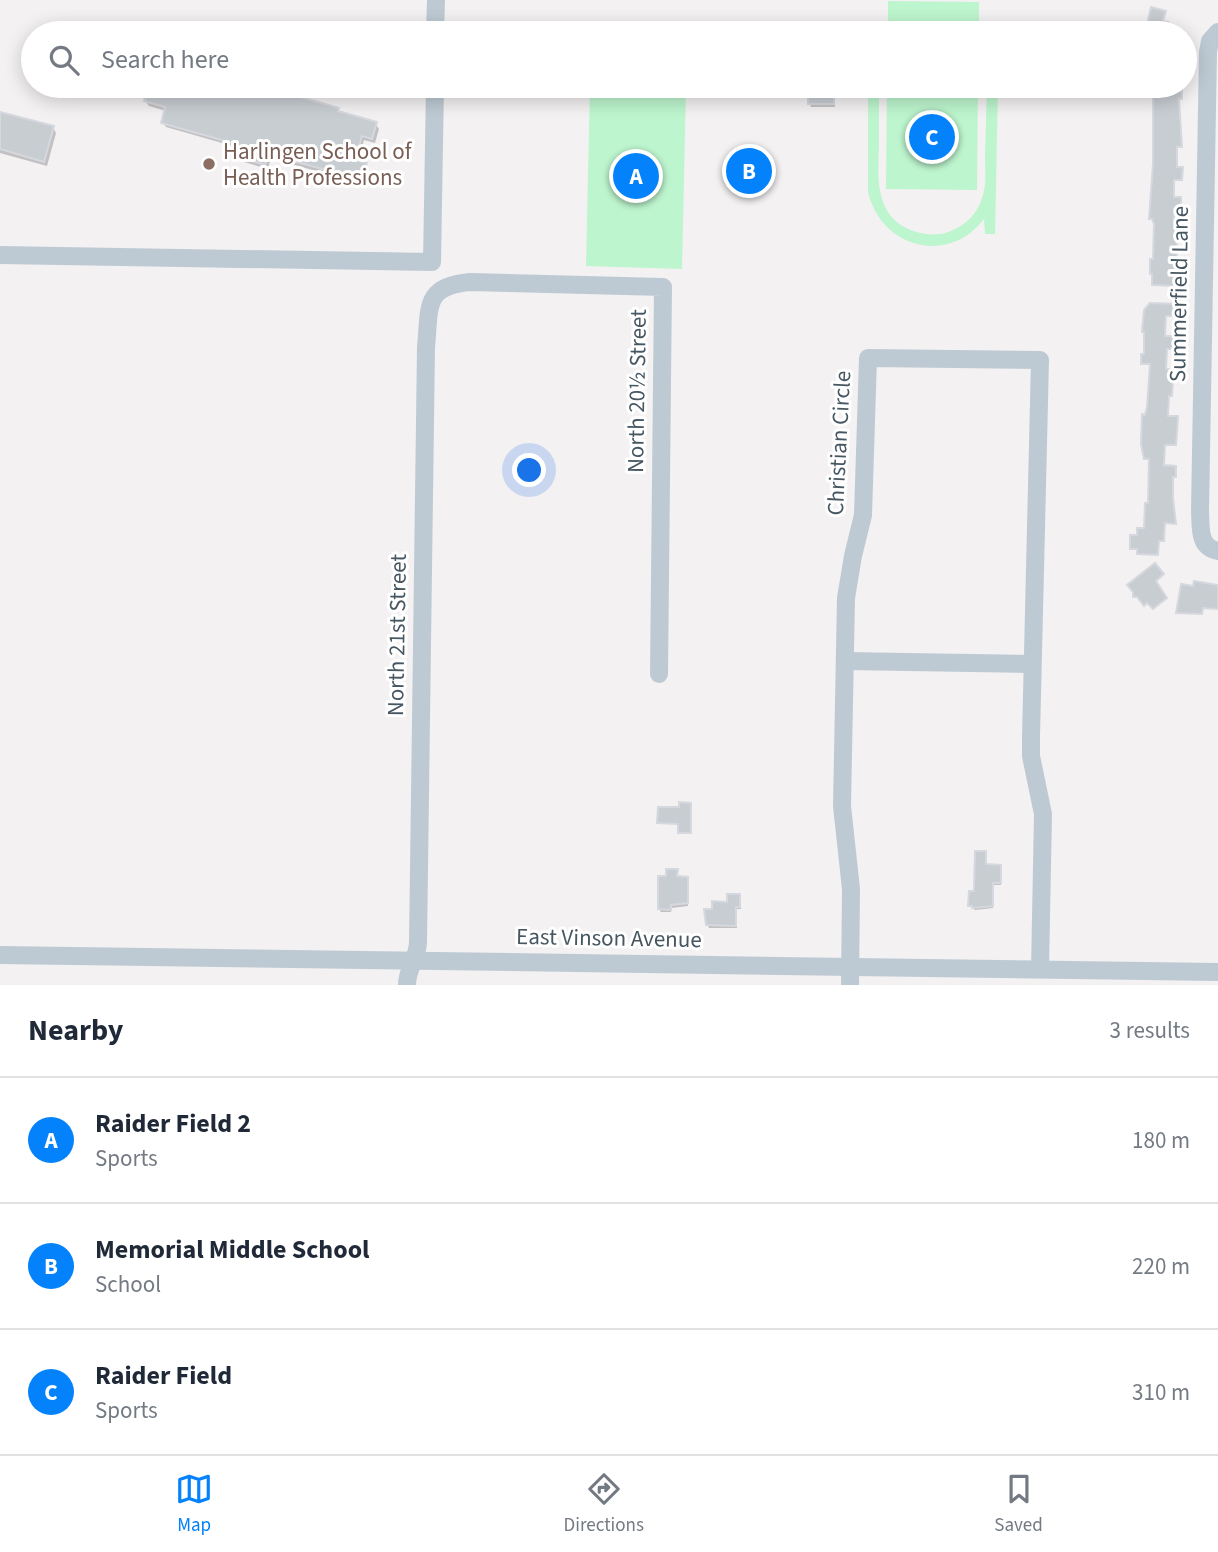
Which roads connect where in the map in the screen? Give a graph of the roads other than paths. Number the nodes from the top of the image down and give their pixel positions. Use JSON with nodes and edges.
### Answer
{"nodes":[{"id":1,"x":436,"y":0,"type":"edge"},
{"id":2,"x":435,"y":21,"type":"edge"},
{"id":3,"x":1218,"y":32,"type":"edge"},
{"id":4,"x":435,"y":98,"type":"edge"},
{"id":5,"x":0,"y":255,"type":"edge"},
{"id":6,"x":443,"y":287,"type":"joint"},
{"id":7,"x":1218,"y":551,"type":"edge"},
{"id":8,"x":845,"y":661,"type":"junction"},
{"id":9,"x":1032,"y":664,"type":"junction"},
{"id":10,"x":659,"y":674,"type":"dead end"},
{"id":11,"x":0,"y":955,"type":"edge"},
{"id":12,"x":415,"y":960,"type":"junction"},
{"id":13,"x":850,"y":966,"type":"junction"},
{"id":14,"x":1040,"y":969,"type":"junction"},
{"id":15,"x":1218,"y":971,"type":"edge"},
{"id":16,"x":407,"y":985,"type":"edge"},
{"id":17,"x":850,"y":985,"type":"edge"}],
"edges":[{"from":1,"to":2,"type":"street"},
{"from":3,"to":7,"type":"street","name":"Summerfield Lane"},
{"from":4,"to":5,"type":"street"},
{"from":6,"to":10,"type":"street","name":"North 20½ Street"},
{"from":6,"to":12,"type":"street","name":"North 21st Street"},
{"from":8,"to":9,"type":"street"},
{"from":8,"to":9,"type":"street","name":"Christian Circle"},
{"from":8,"to":13,"type":"street","name":"Christian Circle"},
{"from":9,"to":14,"type":"street"},
{"from":11,"to":12,"type":"street","name":"East Vinson Avenue"},
{"from":12,"to":13,"type":"street","name":"East Vinson Avenue"},
{"from":12,"to":16,"type":"street","name":"North 21st Street"},
{"from":13,"to":14,"type":"street","name":"East Vinson Avenue"},
{"from":13,"to":17,"type":"street","name":"Christian Circle"},
{"from":14,"to":15,"type":"street","name":"East Vinson Avenue"}]}
